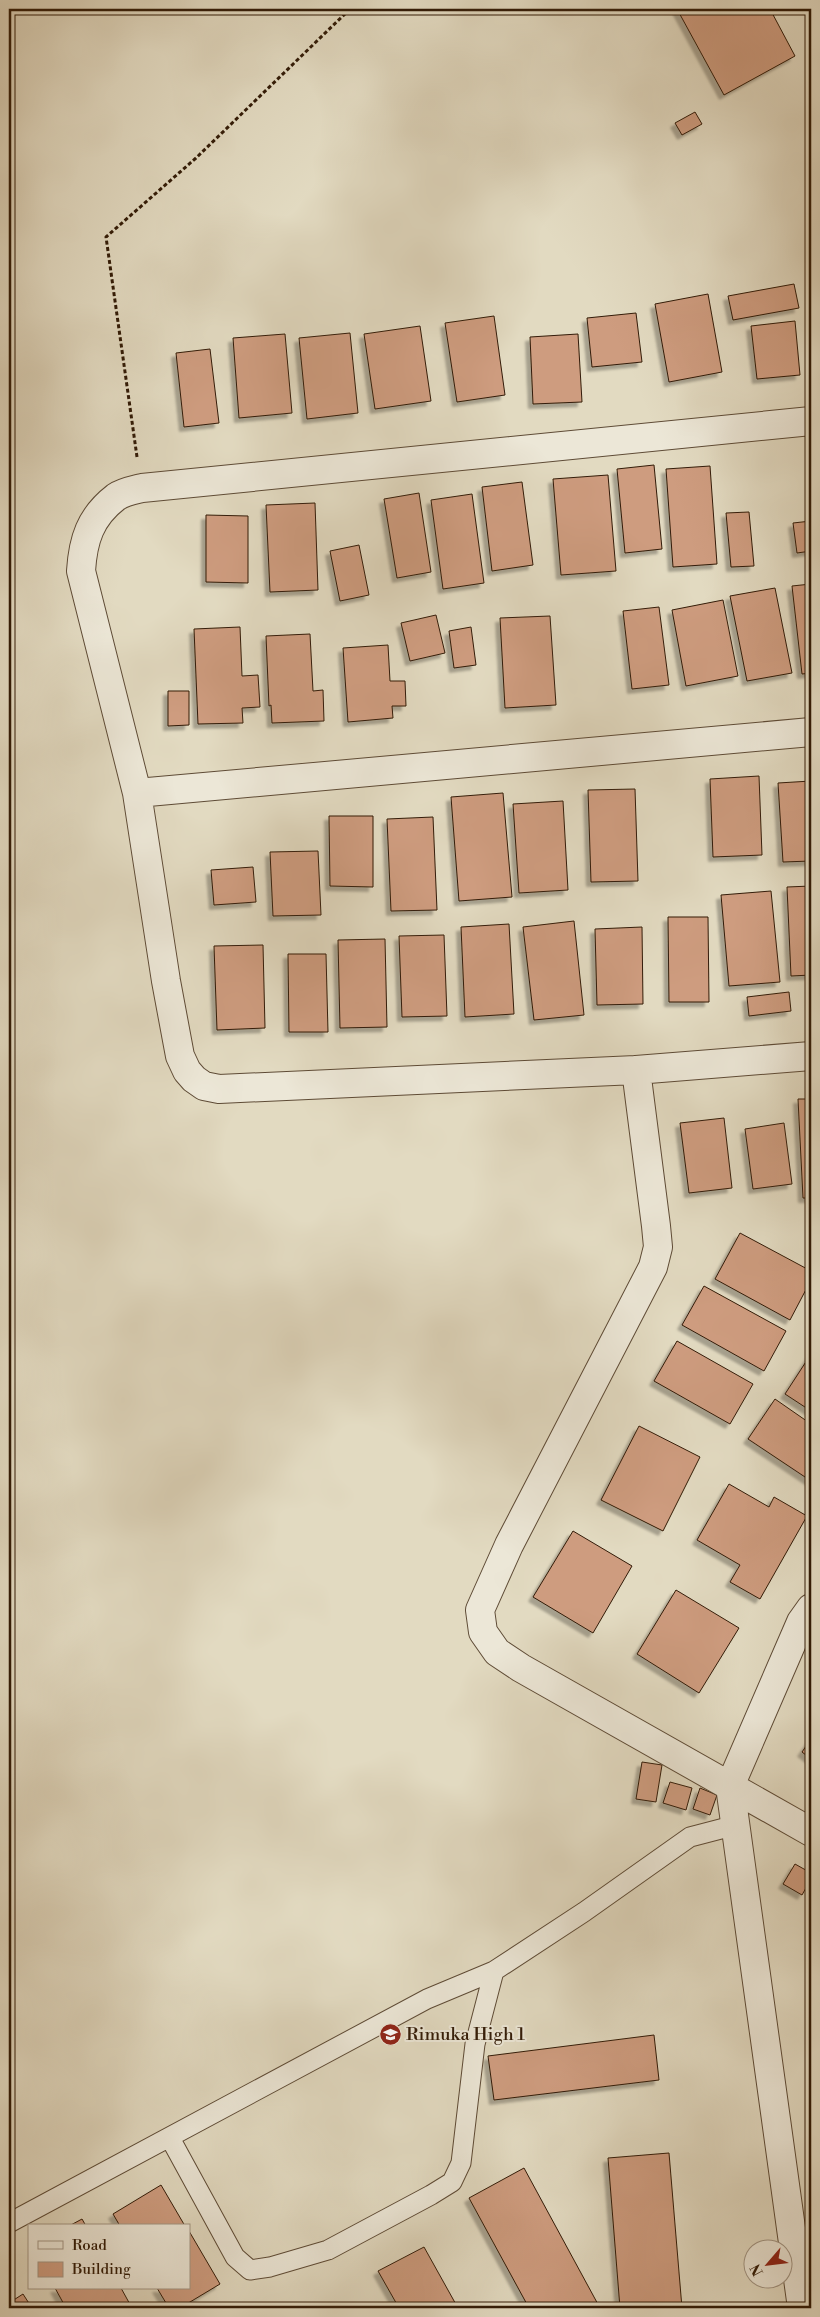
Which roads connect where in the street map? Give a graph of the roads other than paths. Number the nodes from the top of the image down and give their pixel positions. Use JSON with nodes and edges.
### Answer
{"nodes":[{"id":1,"x":811,"y":420,"type":"edge"},
{"id":2,"x":811,"y":732,"type":"edge"},
{"id":3,"x":137,"y":793,"type":"junction"},
{"id":4,"x":811,"y":1056,"type":"edge"},
{"id":5,"x":636,"y":1070,"type":"junction"},
{"id":6,"x":811,"y":1608,"type":"edge"},
{"id":7,"x":730,"y":1786,"type":"junction"},
{"id":8,"x":736,"y":1825,"type":"junction"},
{"id":9,"x":811,"y":1832,"type":"edge"},
{"id":10,"x":494,"y":1971,"type":"junction"},
{"id":11,"x":170,"y":2138,"type":"junction"},
{"id":12,"x":9,"y":2223,"type":"edge"},
{"id":13,"x":802,"y":2308,"type":"edge"}],
"edges":[{"from":1,"to":3,"type":"street"},
{"from":2,"to":3,"type":"street"},
{"from":3,"to":5,"type":"street"},
{"from":4,"to":5,"type":"street"},
{"from":5,"to":7,"type":"street"},
{"from":6,"to":7,"type":"street"},
{"from":7,"to":8,"type":"street"},
{"from":7,"to":9,"type":"street"},
{"from":8,"to":10,"type":"lane"},
{"from":8,"to":13,"type":"street"},
{"from":10,"to":11,"type":"lane"},
{"from":10,"to":11,"type":"lane"},
{"from":11,"to":12,"type":"lane"}]}
